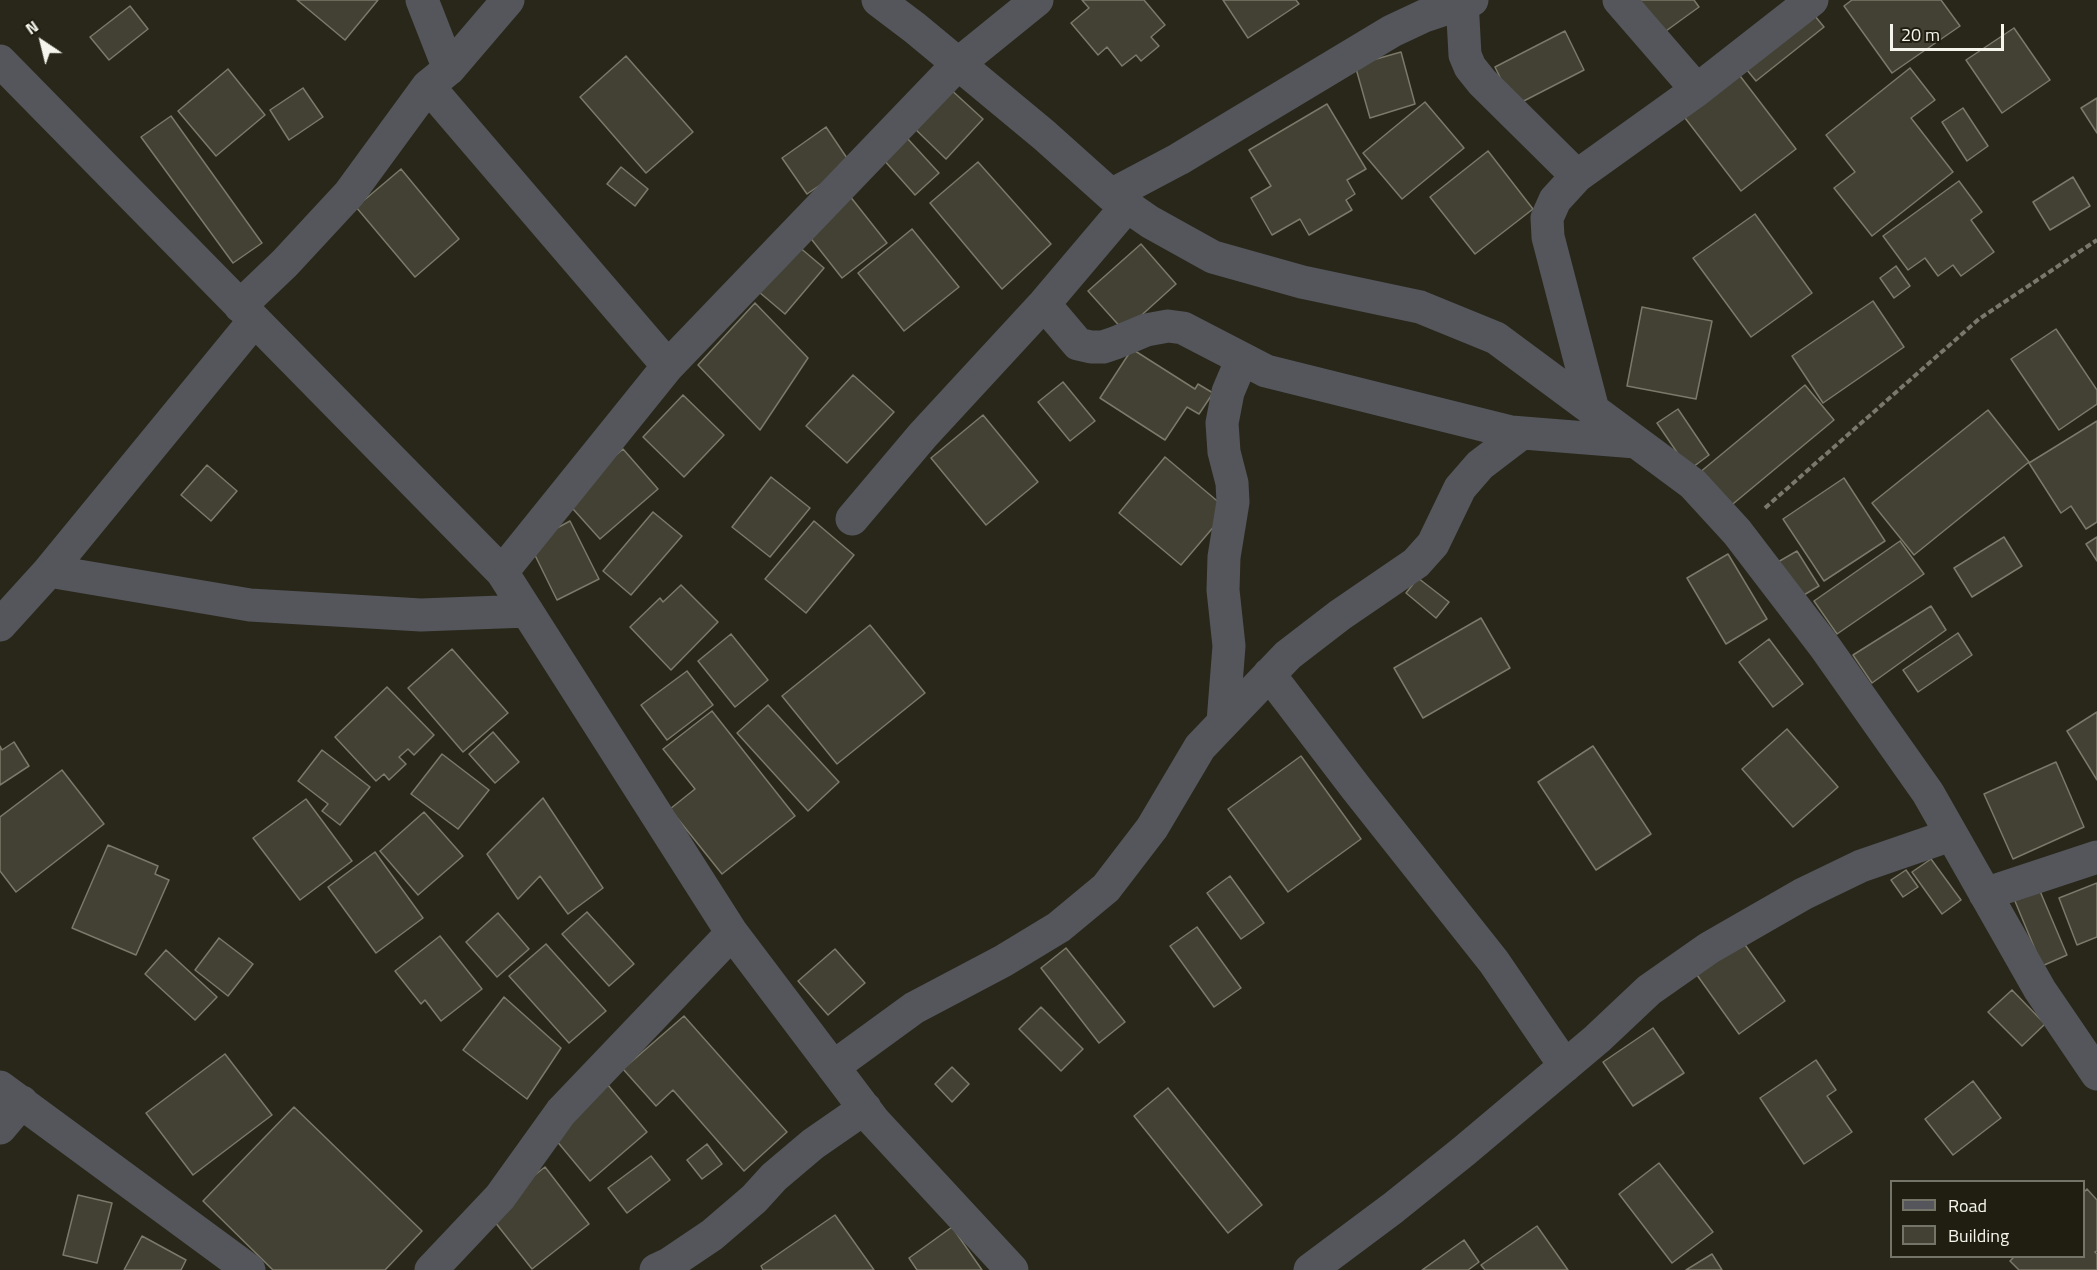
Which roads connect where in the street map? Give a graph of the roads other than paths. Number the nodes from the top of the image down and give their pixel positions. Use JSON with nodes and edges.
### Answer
{"nodes":[{"id":1,"x":422,"y":0,"type":"edge"},
{"id":2,"x":508,"y":0,"type":"edge"},
{"id":3,"x":878,"y":0,"type":"edge"},
{"id":4,"x":1037,"y":0,"type":"edge"},
{"id":5,"x":1618,"y":0,"type":"edge"},
{"id":6,"x":1812,"y":0,"type":"edge"},
{"id":7,"x":1466,"y":1,"type":"edge"},
{"id":8,"x":0,"y":61,"type":"edge"},
{"id":9,"x":958,"y":64,"type":"junction"},
{"id":10,"x":438,"y":77,"type":"junction"},
{"id":11,"x":1697,"y":90,"type":"junction"},
{"id":12,"x":1577,"y":176,"type":"junction"},
{"id":13,"x":1119,"y":201,"type":"junction"},
{"id":14,"x":1044,"y":304,"type":"junction"},
{"id":15,"x":247,"y":314,"type":"junction"},
{"id":16,"x":1242,"y":358,"type":"junction"},
{"id":17,"x":668,"y":366,"type":"junction"},
{"id":18,"x":1593,"y":410,"type":"junction"},
{"id":19,"x":1522,"y":433,"type":"junction"},
{"id":20,"x":1636,"y":442,"type":"junction"},
{"id":21,"x":852,"y":519,"type":"dead end"},
{"id":22,"x":49,"y":571,"type":"junction"},
{"id":23,"x":502,"y":572,"type":"junction"},
{"id":24,"x":527,"y":611,"type":"junction"},
{"id":25,"x":0,"y":625,"type":"edge"},
{"id":26,"x":1269,"y":674,"type":"junction"},
{"id":27,"x":1223,"y":722,"type":"junction"},
{"id":28,"x":1951,"y":835,"type":"junction"},
{"id":29,"x":2097,"y":857,"type":"edge"},
{"id":30,"x":1985,"y":894,"type":"junction"},
{"id":31,"x":732,"y":933,"type":"junction"},
{"id":32,"x":1565,"y":1066,"type":"junction"},
{"id":33,"x":834,"y":1067,"type":"junction"},
{"id":34,"x":2097,"y":1074,"type":"edge"},
{"id":35,"x":11,"y":1095,"type":"edge"},
{"id":36,"x":865,"y":1108,"type":"junction"},
{"id":37,"x":0,"y":1128,"type":"edge"},
{"id":38,"x":249,"y":1270,"type":"edge"},
{"id":39,"x":431,"y":1270,"type":"edge"},
{"id":40,"x":656,"y":1270,"type":"edge"},
{"id":41,"x":1012,"y":1270,"type":"edge"},
{"id":42,"x":1310,"y":1270,"type":"edge"}],
"edges":[{"from":1,"to":10,"type":"street"},
{"from":2,"to":10,"type":"street"},
{"from":3,"to":9,"type":"street"},
{"from":4,"to":9,"type":"street"},
{"from":5,"to":11,"type":"street"},
{"from":6,"to":11,"type":"street"},
{"from":7,"to":12,"type":"street"},
{"from":7,"to":13,"type":"street"},
{"from":8,"to":15,"type":"street"},
{"from":9,"to":13,"type":"street"},
{"from":9,"to":17,"type":"street"},
{"from":10,"to":15,"type":"street"},
{"from":10,"to":17,"type":"street"},
{"from":11,"to":12,"type":"street"},
{"from":12,"to":18,"type":"street"},
{"from":13,"to":14,"type":"street"},
{"from":13,"to":18,"type":"street"},
{"from":14,"to":16,"type":"street"},
{"from":14,"to":21,"type":"street"},
{"from":15,"to":22,"type":"street"},
{"from":15,"to":23,"type":"street"},
{"from":16,"to":19,"type":"street"},
{"from":16,"to":27,"type":"street"},
{"from":17,"to":23,"type":"street"},
{"from":18,"to":20,"type":"street"},
{"from":19,"to":20,"type":"street"},
{"from":19,"to":26,"type":"street"},
{"from":20,"to":28,"type":"street"},
{"from":22,"to":24,"type":"street"},
{"from":22,"to":25,"type":"street"},
{"from":23,"to":24,"type":"street"},
{"from":24,"to":31,"type":"street"},
{"from":26,"to":27,"type":"street"},
{"from":26,"to":32,"type":"street"},
{"from":27,"to":33,"type":"street"},
{"from":28,"to":30,"type":"street"},
{"from":28,"to":32,"type":"street"},
{"from":29,"to":30,"type":"street"},
{"from":30,"to":34,"type":"street"},
{"from":31,"to":33,"type":"street"},
{"from":31,"to":39,"type":"street"},
{"from":32,"to":42,"type":"street"},
{"from":33,"to":36,"type":"street"},
{"from":35,"to":37,"type":"street"},
{"from":35,"to":38,"type":"street"},
{"from":36,"to":40,"type":"street"},
{"from":36,"to":41,"type":"street"}]}
